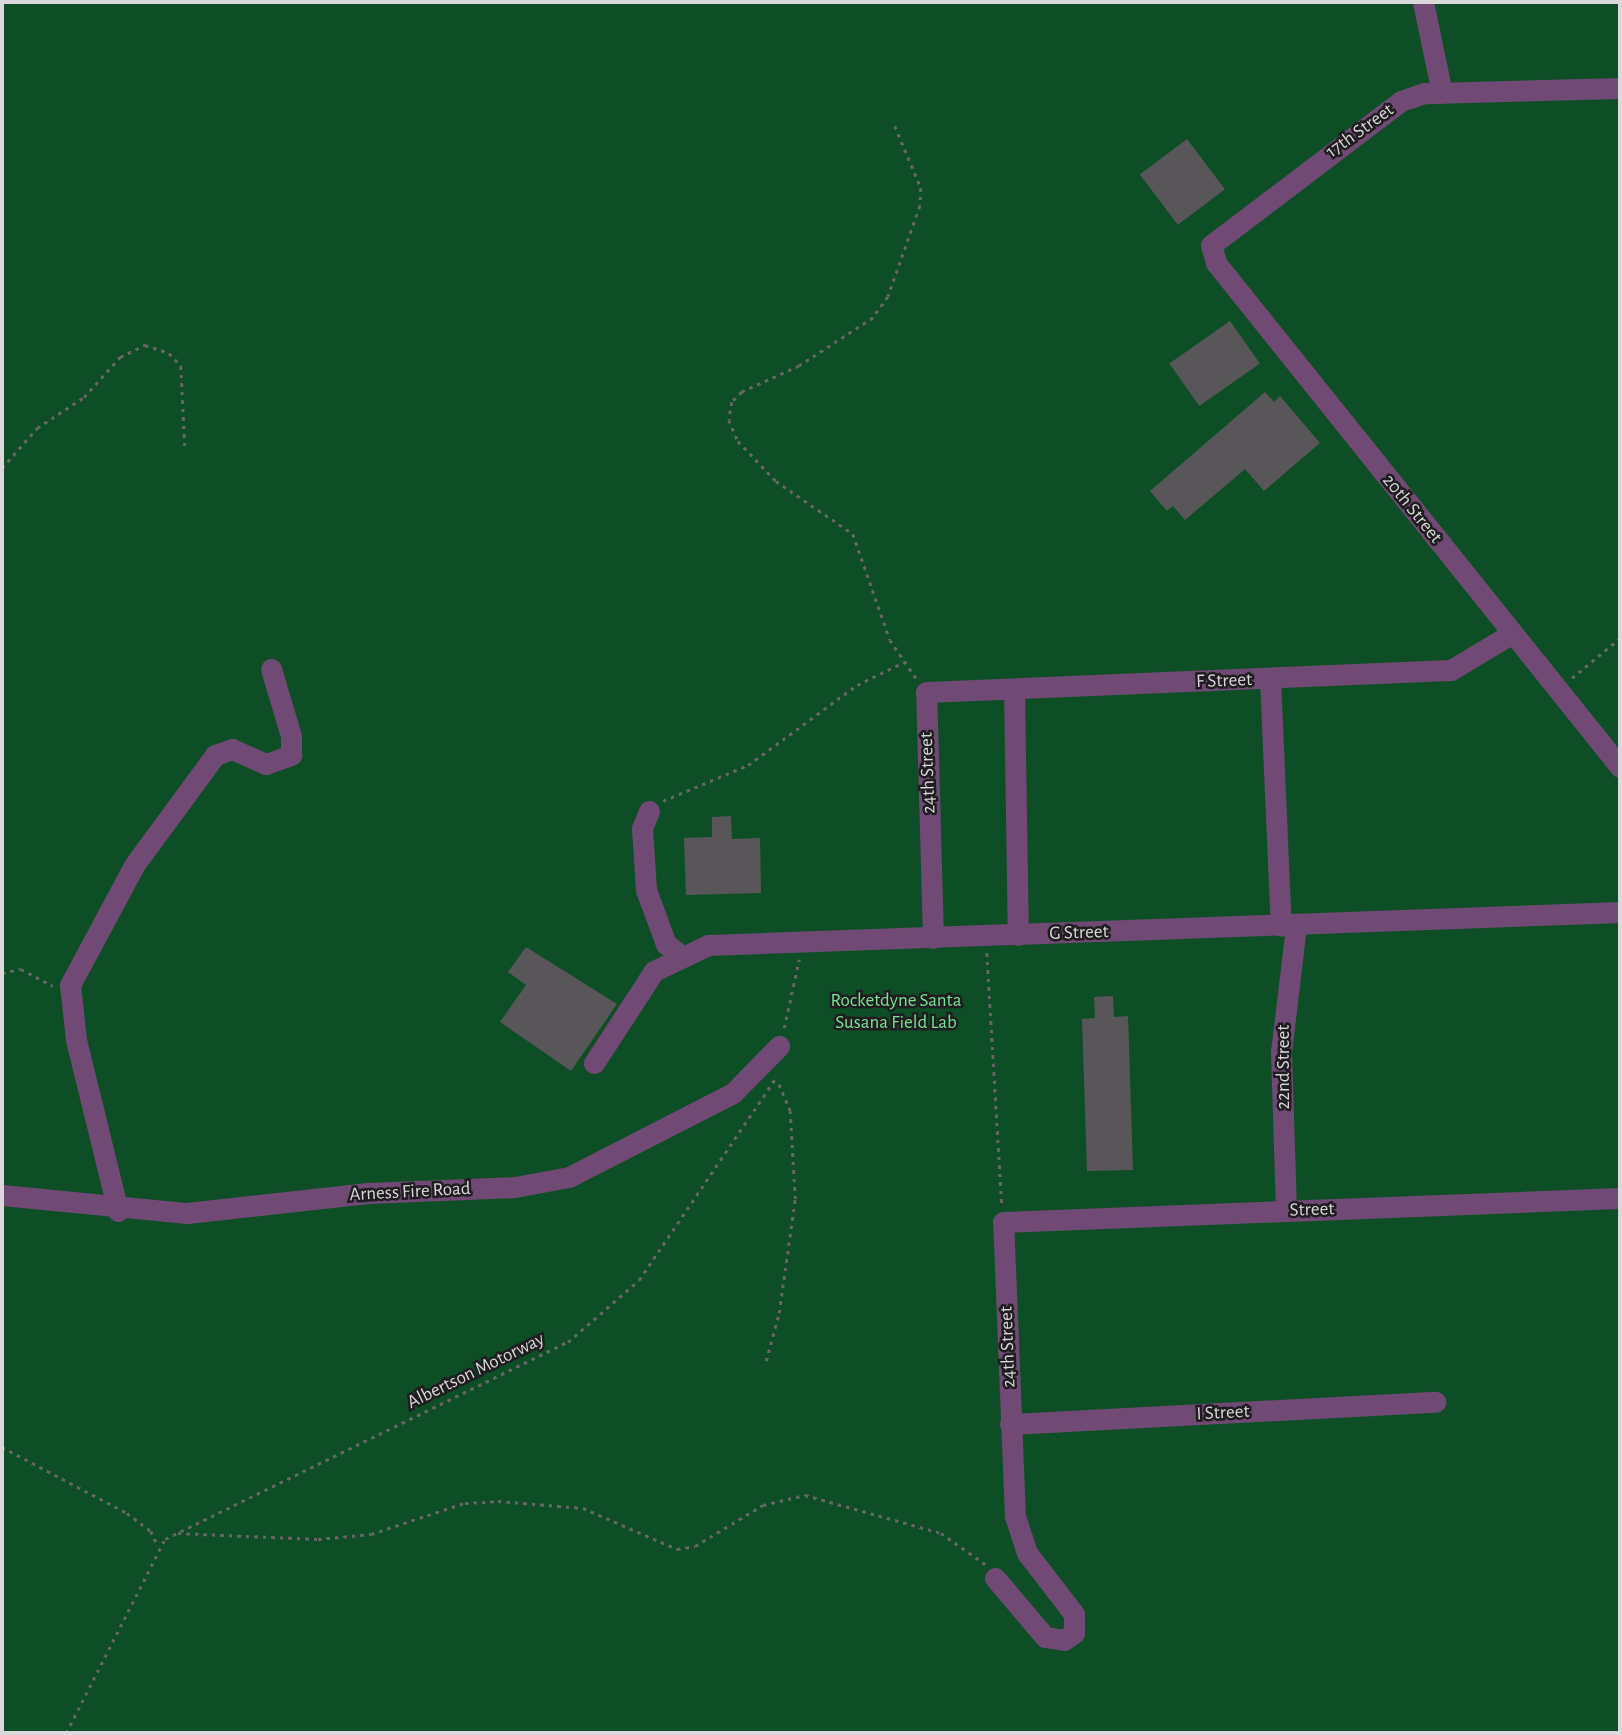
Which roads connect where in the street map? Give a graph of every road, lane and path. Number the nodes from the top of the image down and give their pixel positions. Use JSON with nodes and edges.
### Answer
{"nodes":[{"id":1,"x":1423,"y":2,"type":"edge"},
{"id":2,"x":1620,"y":88,"type":"edge"},
{"id":3,"x":1442,"y":93,"type":"junction"},
{"id":4,"x":895,"y":126,"type":"dead end"},
{"id":5,"x":1211,"y":245,"type":"joint"},
{"id":6,"x":185,"y":448,"type":"dead end"},
{"id":7,"x":2,"y":468,"type":"edge"},
{"id":8,"x":1511,"y":634,"type":"junction"},
{"id":9,"x":1620,"y":638,"type":"edge"},
{"id":10,"x":905,"y":662,"type":"junction"},
{"id":11,"x":271,"y":669,"type":"dead end"},
{"id":12,"x":1270,"y":679,"type":"junction"},
{"id":13,"x":1014,"y":689,"type":"junction"},
{"id":14,"x":1558,"y":689,"type":"junction"},
{"id":15,"x":926,"y":692,"type":"junction"},
{"id":16,"x":1620,"y":767,"type":"edge"},
{"id":17,"x":649,"y":811,"type":"joint"},
{"id":18,"x":1620,"y":912,"type":"edge"},
{"id":19,"x":1288,"y":926,"type":"junction"},
{"id":20,"x":1018,"y":935,"type":"junction"},
{"id":21,"x":986,"y":936,"type":"junction"},
{"id":22,"x":933,"y":937,"type":"junction"},
{"id":23,"x":802,"y":943,"type":"junction"},
{"id":24,"x":679,"y":954,"type":"junction"},
{"id":25,"x":2,"y":973,"type":"edge"},
{"id":26,"x":71,"y":1000,"type":"junction"},
{"id":27,"x":779,"y":1046,"type":"junction"},
{"id":28,"x":594,"y":1063,"type":"dead end"},
{"id":29,"x":777,"y":1081,"type":"junction"},
{"id":30,"x":2,"y":1195,"type":"edge"},
{"id":31,"x":1620,"y":1198,"type":"edge"},
{"id":32,"x":118,"y":1211,"type":"junction"},
{"id":33,"x":1286,"y":1211,"type":"junction"},
{"id":34,"x":1003,"y":1222,"type":"junction"},
{"id":35,"x":766,"y":1362,"type":"dead end"},
{"id":36,"x":1435,"y":1402,"type":"dead end"},
{"id":37,"x":1010,"y":1424,"type":"junction"},
{"id":38,"x":2,"y":1447,"type":"edge"},
{"id":39,"x":174,"y":1534,"type":"junction"},
{"id":40,"x":159,"y":1547,"type":"junction"},
{"id":41,"x":995,"y":1578,"type":"joint"},
{"id":42,"x":66,"y":1733,"type":"edge"}],
"edges":[{"from":1,"to":3,"type":"lane"},
{"from":2,"to":3,"type":"lane","name":"17th Street"},
{"from":3,"to":5,"type":"lane","name":"17th Street"},
{"from":4,"to":10,"type":"path"},
{"from":5,"to":8,"type":"lane","name":"20th Street"},
{"from":6,"to":7,"type":"path"},
{"from":8,"to":12,"type":"lane","name":"F Street"},
{"from":8,"to":14,"type":"lane","name":"20th Street"},
{"from":9,"to":14,"type":"path"},
{"from":10,"to":15,"type":"path"},
{"from":10,"to":17,"type":"path"},
{"from":11,"to":26,"type":"lane"},
{"from":12,"to":13,"type":"lane","name":"F Street"},
{"from":12,"to":19,"type":"lane","name":"22nd Street"},
{"from":13,"to":15,"type":"lane","name":"F Street"},
{"from":13,"to":20,"type":"lane"},
{"from":14,"to":16,"type":"lane","name":"20th Street"},
{"from":15,"to":22,"type":"lane","name":"24th Street"},
{"from":17,"to":24,"type":"lane"},
{"from":18,"to":19,"type":"lane","name":"G Street"},
{"from":19,"to":20,"type":"lane","name":"G Street"},
{"from":19,"to":33,"type":"lane","name":"22nd Street"},
{"from":20,"to":21,"type":"lane","name":"G Street"},
{"from":21,"to":22,"type":"lane","name":"G Street"},
{"from":21,"to":34,"type":"path"},
{"from":22,"to":23,"type":"lane","name":"G Street"},
{"from":23,"to":24,"type":"lane","name":"G Street"},
{"from":23,"to":27,"type":"path"},
{"from":24,"to":28,"type":"lane","name":"G Street"},
{"from":25,"to":26,"type":"path"},
{"from":26,"to":32,"type":"lane"},
{"from":27,"to":29,"type":"path"},
{"from":27,"to":32,"type":"lane","name":"Arness Fire Road"},
{"from":29,"to":35,"type":"path"},
{"from":29,"to":39,"type":"path","name":"Albertson Motorway"},
{"from":30,"to":32,"type":"lane","name":"Arness Fire Road"},
{"from":31,"to":33,"type":"lane","name":"Street"},
{"from":33,"to":34,"type":"lane","name":"Street"},
{"from":34,"to":37,"type":"lane","name":"24th Street"},
{"from":36,"to":37,"type":"lane","name":"I Street"},
{"from":37,"to":41,"type":"lane","name":"24th Street"},
{"from":38,"to":40,"type":"path"},
{"from":39,"to":40,"type":"path","name":"Albertson Motorway"},
{"from":39,"to":41,"type":"path"},
{"from":40,"to":42,"type":"path","name":"Albertson Motorway"}]}
